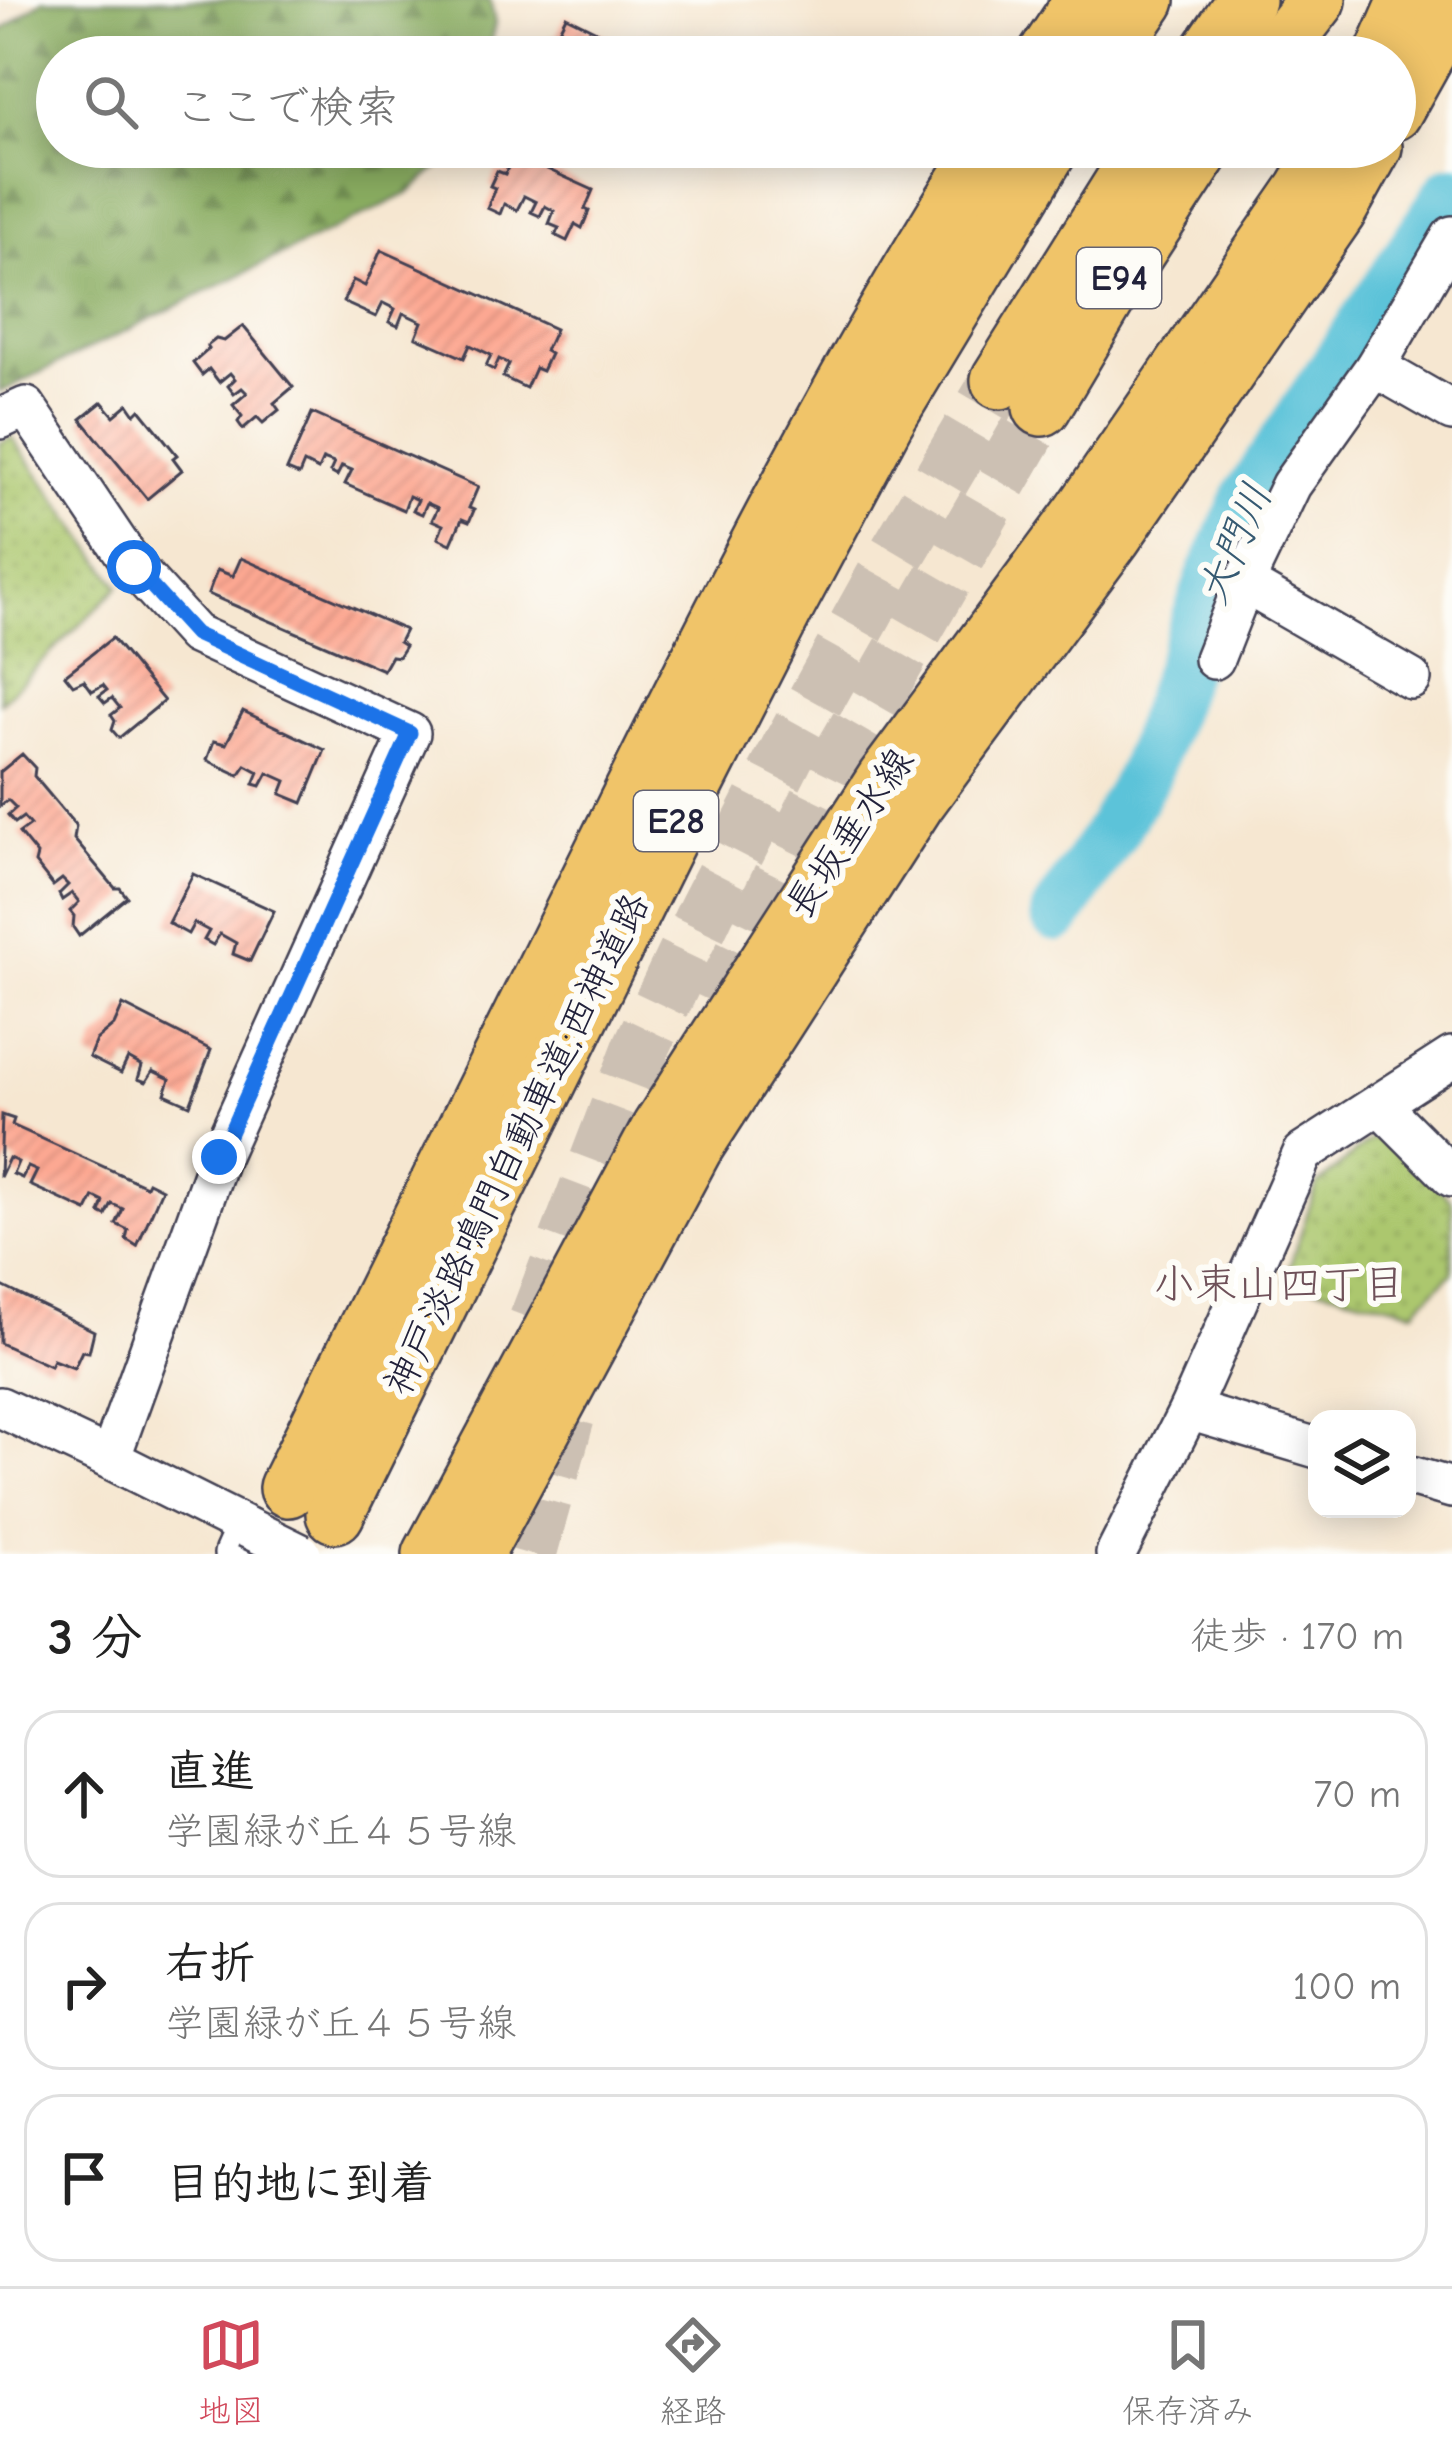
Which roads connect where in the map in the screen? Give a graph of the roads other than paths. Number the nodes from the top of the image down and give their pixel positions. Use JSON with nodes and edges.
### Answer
{"nodes":[{"id":1,"x":1146,"y":0,"type":"edge"},
{"id":2,"x":1246,"y":0,"type":"edge"},
{"id":3,"x":1304,"y":0,"type":"edge"},
{"id":4,"x":1317,"y":0,"type":"edge"},
{"id":5,"x":1405,"y":0,"type":"edge"},
{"id":6,"x":1446,"y":34,"type":"edge"},
{"id":7,"x":1075,"y":36,"type":"edge"},
{"id":8,"x":1221,"y":36,"type":"edge"},
{"id":9,"x":1282,"y":36,"type":"edge"},
{"id":10,"x":1287,"y":36,"type":"edge"},
{"id":11,"x":1389,"y":36,"type":"edge"},
{"id":12,"x":1416,"y":81,"type":"edge"},
{"id":13,"x":974,"y":168,"type":"edge"},
{"id":14,"x":1037,"y":168,"type":"edge"},
{"id":15,"x":1177,"y":168,"type":"edge"},
{"id":16,"x":1314,"y":168,"type":"edge"},
{"id":17,"x":1364,"y":168,"type":"edge"},
{"id":18,"x":1452,"y":236,"type":"edge"},
{"id":19,"x":1375,"y":367,"type":"junction"},
{"id":20,"x":1021,"y":394,"type":"tunnel mouth"},
{"id":21,"x":1452,"y":411,"type":"edge"},
{"id":22,"x":0,"y":419,"type":"edge"},
{"id":23,"x":1244,"y":583,"type":"junction"},
{"id":24,"x":1214,"y":659,"type":"dead end"},
{"id":25,"x":1411,"y":679,"type":"dead end"},
{"id":26,"x":1452,"y":1057,"type":"edge"},
{"id":27,"x":1380,"y":1105,"type":"junction"},
{"id":28,"x":1452,"y":1177,"type":"edge"},
{"id":29,"x":0,"y":1407,"type":"edge"},
{"id":30,"x":1189,"y":1410,"type":"junction"},
{"id":31,"x":1308,"y":1445,"type":"edge"},
{"id":32,"x":110,"y":1459,"type":"junction"},
{"id":33,"x":1416,"y":1478,"type":"edge"},
{"id":34,"x":1452,"y":1488,"type":"edge"},
{"id":35,"x":308,"y":1519,"type":"edge"},
{"id":36,"x":240,"y":1541,"type":"edge"},
{"id":37,"x":429,"y":1554,"type":"edge"},
{"id":38,"x":478,"y":1554,"type":"edge"},
{"id":39,"x":1116,"y":1554,"type":"edge"}],
"edges":[{"from":1,"to":7,"type":"highway"},
{"from":2,"to":8,"type":"highway"},
{"from":3,"to":9,"type":"highway"},
{"from":4,"to":10,"type":"highway"},
{"from":5,"to":11,"type":"main road"},
{"from":6,"to":12,"type":"main road"},
{"from":13,"to":35,"type":"highway","name":"神戸淡路鳴門自動車道;西神道路","number":"E28"},
{"from":14,"to":35,"type":"highway","name":"神戸淡路鳴門自動車道;西神道路","number":"E28"},
{"from":15,"to":20,"type":"highway","number":"E94"},
{"from":16,"to":37,"type":"main road","name":"長坂垂水線"},
{"from":17,"to":38,"type":"main road","name":"長坂垂水線"},
{"from":18,"to":19,"type":"street"},
{"from":19,"to":21,"type":"street"},
{"from":19,"to":23,"type":"street"},
{"from":22,"to":32,"type":"street"},
{"from":23,"to":24,"type":"street"},
{"from":23,"to":25,"type":"street"},
{"from":26,"to":27,"type":"street"},
{"from":27,"to":28,"type":"street"},
{"from":27,"to":30,"type":"street"},
{"from":29,"to":32,"type":"street"},
{"from":30,"to":31,"type":"street"},
{"from":30,"to":39,"type":"street"},
{"from":32,"to":36,"type":"street"},
{"from":33,"to":34,"type":"street"},
{"from":35,"to":36,"type":"street","bridge":true}]}
